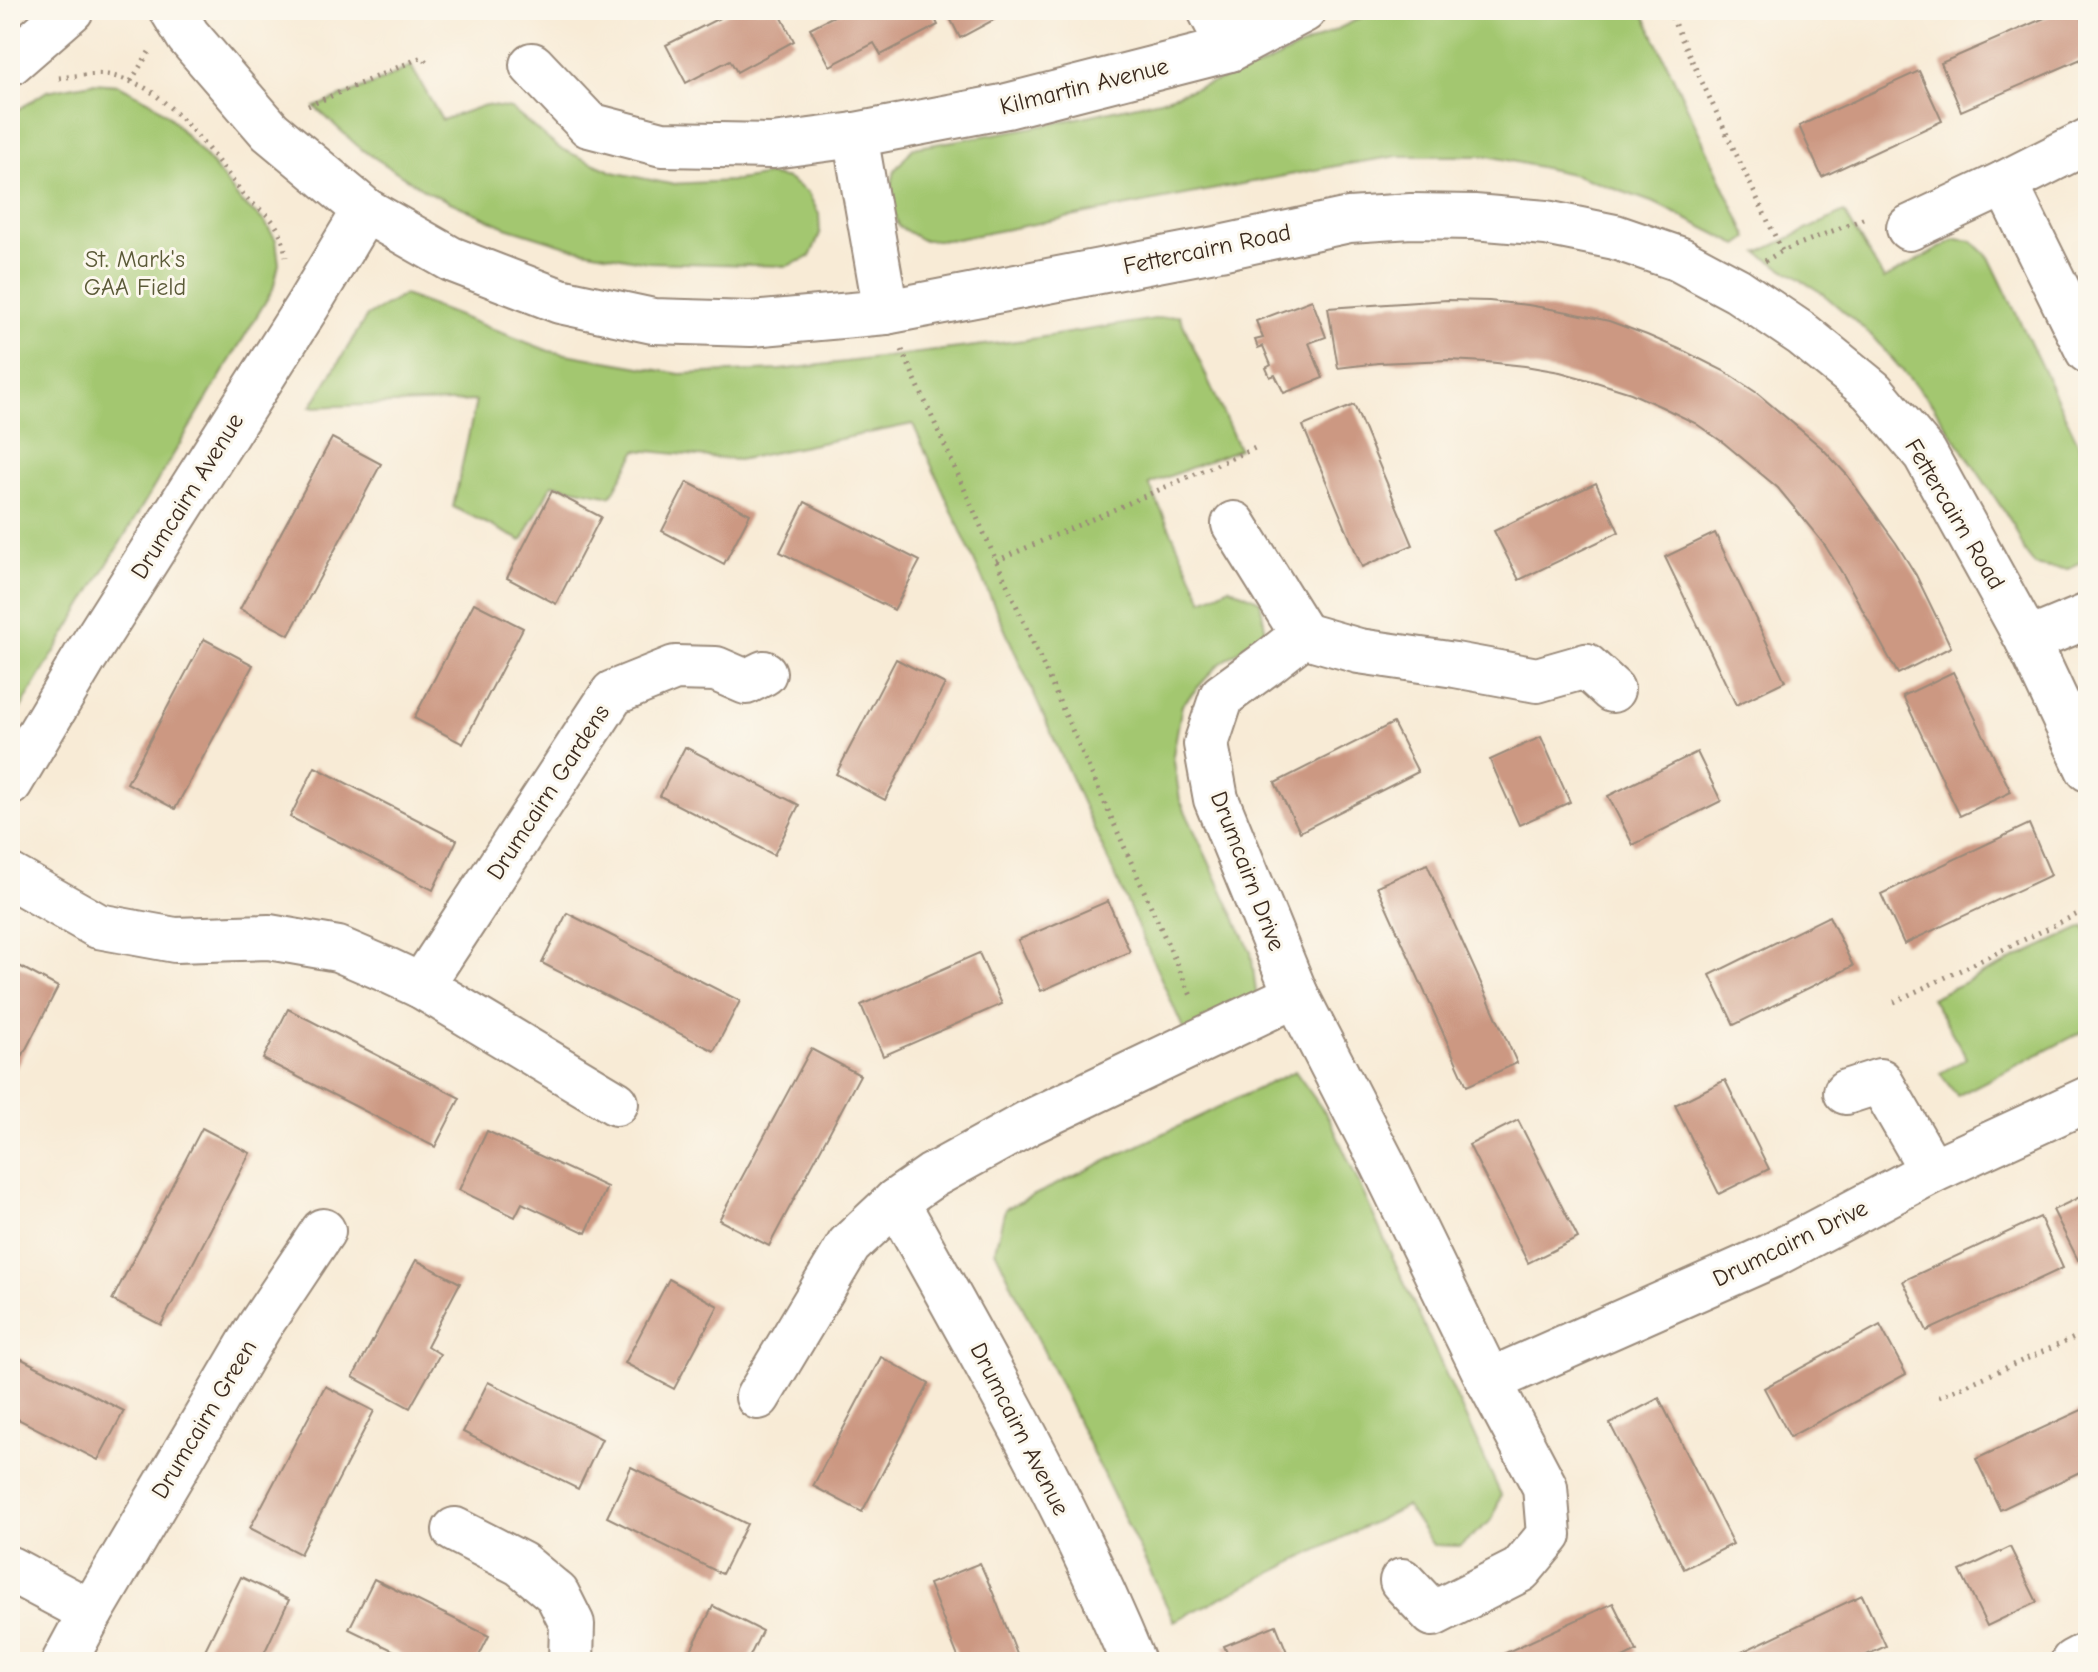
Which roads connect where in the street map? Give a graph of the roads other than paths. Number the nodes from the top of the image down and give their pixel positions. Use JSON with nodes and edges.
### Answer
{"nodes":[{"id":1,"x":71,"y":10,"type":"edge"},
{"id":2,"x":172,"y":10,"type":"edge"},
{"id":3,"x":1210,"y":10,"type":"edge"},
{"id":4,"x":1304,"y":10,"type":"edge"},
{"id":5,"x":1230,"y":49,"type":"junction"},
{"id":6,"x":10,"y":63,"type":"edge"},
{"id":7,"x":532,"y":65,"type":"dead end"},
{"id":8,"x":855,"y":135,"type":"junction"},
{"id":9,"x":2088,"y":141,"type":"edge"},
{"id":10,"x":2005,"y":183,"type":"junction"},
{"id":11,"x":365,"y":210,"type":"junction"},
{"id":12,"x":1889,"y":222,"type":"road end"},
{"id":13,"x":894,"y":331,"type":"junction"},
{"id":14,"x":2088,"y":351,"type":"edge"},
{"id":15,"x":1234,"y":524,"type":"dead end"},
{"id":16,"x":2088,"y":616,"type":"edge"},
{"id":17,"x":1303,"y":635,"type":"junction"},
{"id":18,"x":2028,"y":641,"type":"junction"},
{"id":19,"x":764,"y":673,"type":"dead end"},
{"id":20,"x":1612,"y":690,"type":"dead end"},
{"id":21,"x":2088,"y":769,"type":"edge"},
{"id":22,"x":10,"y":783,"type":"edge"},
{"id":23,"x":10,"y":876,"type":"edge"},
{"id":24,"x":421,"y":986,"type":"junction"},
{"id":25,"x":1296,"y":995,"type":"junction"},
{"id":26,"x":1846,"y":1092,"type":"dead end"},
{"id":27,"x":2088,"y":1099,"type":"edge"},
{"id":28,"x":616,"y":1103,"type":"dead end"},
{"id":29,"x":1932,"y":1171,"type":"junction"},
{"id":30,"x":896,"y":1201,"type":"junction"},
{"id":31,"x":323,"y":1231,"type":"dead end"},
{"id":32,"x":1489,"y":1381,"type":"junction"},
{"id":33,"x":758,"y":1397,"type":"dead end"},
{"id":34,"x":455,"y":1530,"type":"dead end"},
{"id":35,"x":10,"y":1569,"type":"edge"},
{"id":36,"x":1402,"y":1581,"type":"dead end"},
{"id":37,"x":91,"y":1612,"type":"junction"},
{"id":38,"x":2088,"y":1654,"type":"edge"},
{"id":39,"x":64,"y":1662,"type":"edge"},
{"id":40,"x":571,"y":1662,"type":"edge"},
{"id":41,"x":1133,"y":1662,"type":"edge"},
{"id":42,"x":2073,"y":1662,"type":"edge"}],
"edges":[{"from":1,"to":6,"type":"street"},
{"from":2,"to":11,"type":"street","name":"Fettercairn Road"},
{"from":3,"to":5,"type":"street"},
{"from":4,"to":5,"type":"street","name":"Kilmartin Avenue"},
{"from":5,"to":8,"type":"street","name":"Kilmartin Avenue"},
{"from":7,"to":8,"type":"street","name":"Kilmartin Avenue"},
{"from":8,"to":13,"type":"street"},
{"from":9,"to":10,"type":"street"},
{"from":10,"to":12,"type":"street"},
{"from":10,"to":14,"type":"street"},
{"from":11,"to":13,"type":"street","name":"Fettercairn Road"},
{"from":11,"to":22,"type":"street","name":"Drumcairn Avenue"},
{"from":13,"to":18,"type":"street","name":"Fettercairn Road"},
{"from":15,"to":17,"type":"street"},
{"from":16,"to":18,"type":"street"},
{"from":17,"to":20,"type":"street"},
{"from":17,"to":25,"type":"street","name":"Drumcairn Drive"},
{"from":18,"to":21,"type":"street","name":"Fettercairn Road"},
{"from":19,"to":24,"type":"street","name":"Drumcairn Gardens"},
{"from":23,"to":24,"type":"street"},
{"from":24,"to":28,"type":"street"},
{"from":25,"to":30,"type":"street"},
{"from":25,"to":32,"type":"street","name":"Drumcairn Drive"},
{"from":26,"to":29,"type":"street"},
{"from":27,"to":29,"type":"street","name":"Drumcairn Drive"},
{"from":29,"to":32,"type":"street","name":"Drumcairn Drive"},
{"from":30,"to":33,"type":"street"},
{"from":30,"to":41,"type":"street","name":"Drumcairn Avenue"},
{"from":31,"to":37,"type":"street","name":"Drumcairn Green"},
{"from":32,"to":36,"type":"street","name":"Drumcairn Drive"},
{"from":34,"to":40,"type":"street"},
{"from":35,"to":37,"type":"street"},
{"from":37,"to":39,"type":"street","name":"Drumcairn Green"},
{"from":38,"to":42,"type":"street"}]}
